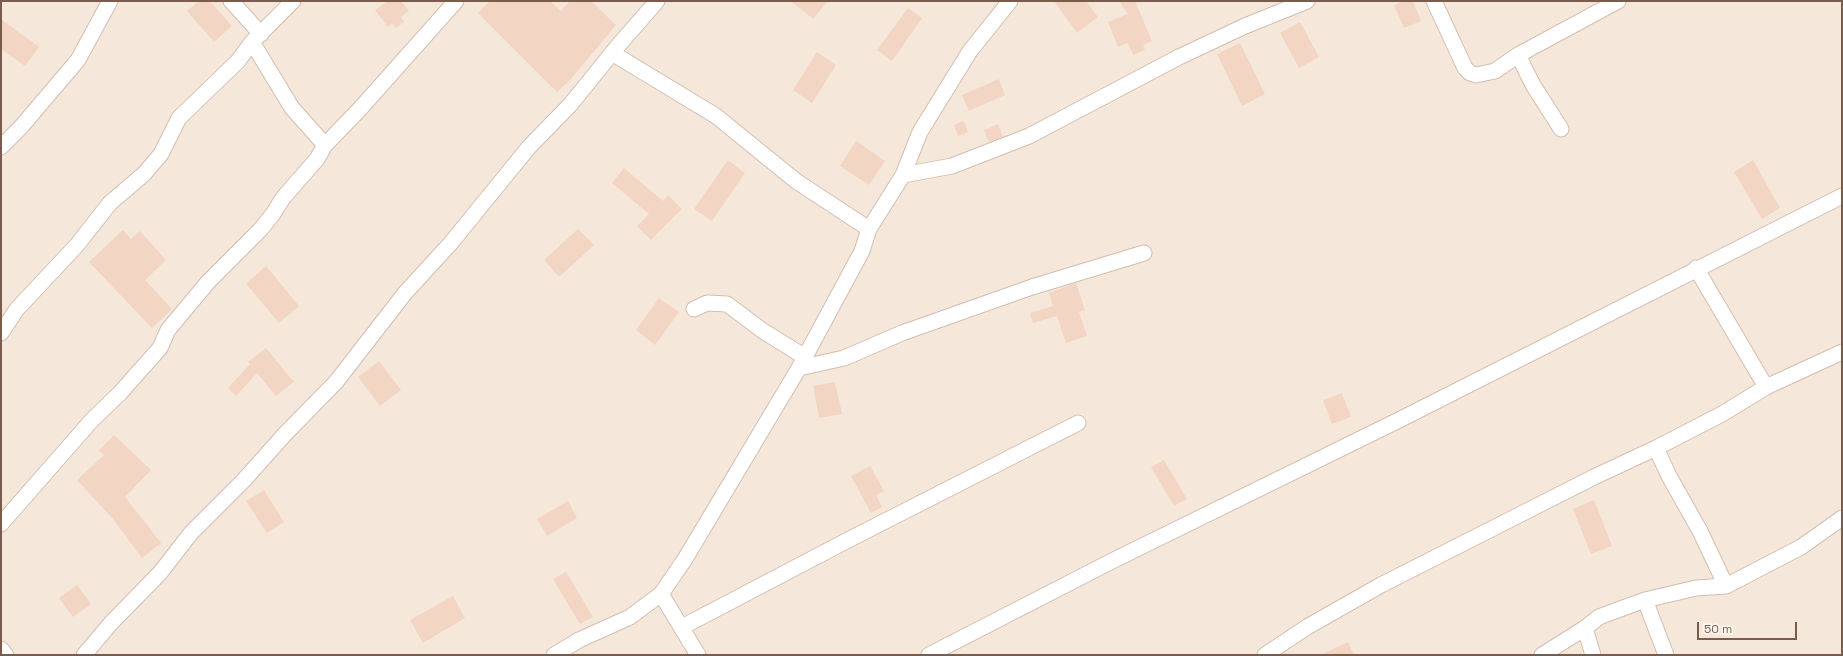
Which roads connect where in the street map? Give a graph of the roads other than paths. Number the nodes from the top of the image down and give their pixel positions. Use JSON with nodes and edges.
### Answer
{"nodes":[{"id":1,"x":110,"y":1,"type":"edge"},
{"id":2,"x":231,"y":1,"type":"edge"},
{"id":3,"x":293,"y":1,"type":"edge"},
{"id":4,"x":456,"y":1,"type":"edge"},
{"id":5,"x":657,"y":1,"type":"edge"},
{"id":6,"x":1010,"y":1,"type":"edge"},
{"id":7,"x":1307,"y":1,"type":"edge"},
{"id":8,"x":1434,"y":1,"type":"edge"},
{"id":9,"x":1618,"y":1,"type":"edge"},
{"id":10,"x":257,"y":38,"type":"junction"},
{"id":11,"x":612,"y":53,"type":"junction"},
{"id":12,"x":1518,"y":55,"type":"junction"},
{"id":13,"x":1561,"y":130,"type":"dead end"},
{"id":14,"x":325,"y":145,"type":"junction"},
{"id":15,"x":1,"y":147,"type":"edge"},
{"id":16,"x":904,"y":175,"type":"junction"},
{"id":17,"x":1842,"y":196,"type":"edge"},
{"id":18,"x":869,"y":229,"type":"junction"},
{"id":19,"x":1144,"y":252,"type":"dead end"},
{"id":20,"x":1696,"y":268,"type":"junction"},
{"id":21,"x":694,"y":310,"type":"dead end"},
{"id":22,"x":1,"y":333,"type":"edge"},
{"id":23,"x":1842,"y":352,"type":"edge"},
{"id":24,"x":802,"y":363,"type":"junction"},
{"id":25,"x":1766,"y":387,"type":"junction"},
{"id":26,"x":1078,"y":423,"type":"dead end"},
{"id":27,"x":1656,"y":448,"type":"junction"},
{"id":28,"x":1842,"y":518,"type":"edge"},
{"id":29,"x":1,"y":524,"type":"edge"},
{"id":30,"x":1726,"y":586,"type":"junction"},
{"id":31,"x":661,"y":594,"type":"junction"},
{"id":32,"x":1645,"y":600,"type":"junction"},
{"id":33,"x":682,"y":627,"type":"junction"},
{"id":34,"x":1585,"y":628,"type":"junction"},
{"id":35,"x":1,"y":649,"type":"edge"},
{"id":36,"x":6,"y":655,"type":"edge"},
{"id":37,"x":84,"y":655,"type":"edge"},
{"id":38,"x":554,"y":655,"type":"edge"},
{"id":39,"x":698,"y":655,"type":"edge"},
{"id":40,"x":929,"y":655,"type":"edge"},
{"id":41,"x":1265,"y":655,"type":"edge"},
{"id":42,"x":1542,"y":655,"type":"edge"},
{"id":43,"x":1593,"y":655,"type":"edge"},
{"id":44,"x":1666,"y":655,"type":"edge"}],
"edges":[{"from":1,"to":15,"type":"street"},
{"from":2,"to":10,"type":"street"},
{"from":3,"to":10,"type":"street"},
{"from":4,"to":14,"type":"street"},
{"from":5,"to":11,"type":"street"},
{"from":6,"to":16,"type":"street"},
{"from":7,"to":16,"type":"street"},
{"from":8,"to":12,"type":"street"},
{"from":9,"to":12,"type":"street"},
{"from":10,"to":14,"type":"street"},
{"from":10,"to":22,"type":"street"},
{"from":11,"to":18,"type":"street"},
{"from":11,"to":37,"type":"street"},
{"from":12,"to":13,"type":"street"},
{"from":14,"to":29,"type":"street"},
{"from":16,"to":18,"type":"street"},
{"from":17,"to":20,"type":"street"},
{"from":18,"to":24,"type":"street"},
{"from":19,"to":24,"type":"street"},
{"from":20,"to":25,"type":"street"},
{"from":20,"to":40,"type":"street"},
{"from":21,"to":24,"type":"street"},
{"from":23,"to":25,"type":"street"},
{"from":24,"to":31,"type":"street"},
{"from":25,"to":27,"type":"street"},
{"from":26,"to":33,"type":"street"},
{"from":27,"to":30,"type":"street"},
{"from":27,"to":41,"type":"street"},
{"from":28,"to":30,"type":"street"},
{"from":30,"to":32,"type":"street"},
{"from":31,"to":33,"type":"street"},
{"from":31,"to":38,"type":"street"},
{"from":32,"to":34,"type":"street"},
{"from":32,"to":44,"type":"street"},
{"from":33,"to":39,"type":"street"},
{"from":34,"to":42,"type":"street"},
{"from":34,"to":43,"type":"street"},
{"from":35,"to":36,"type":"street"}]}
